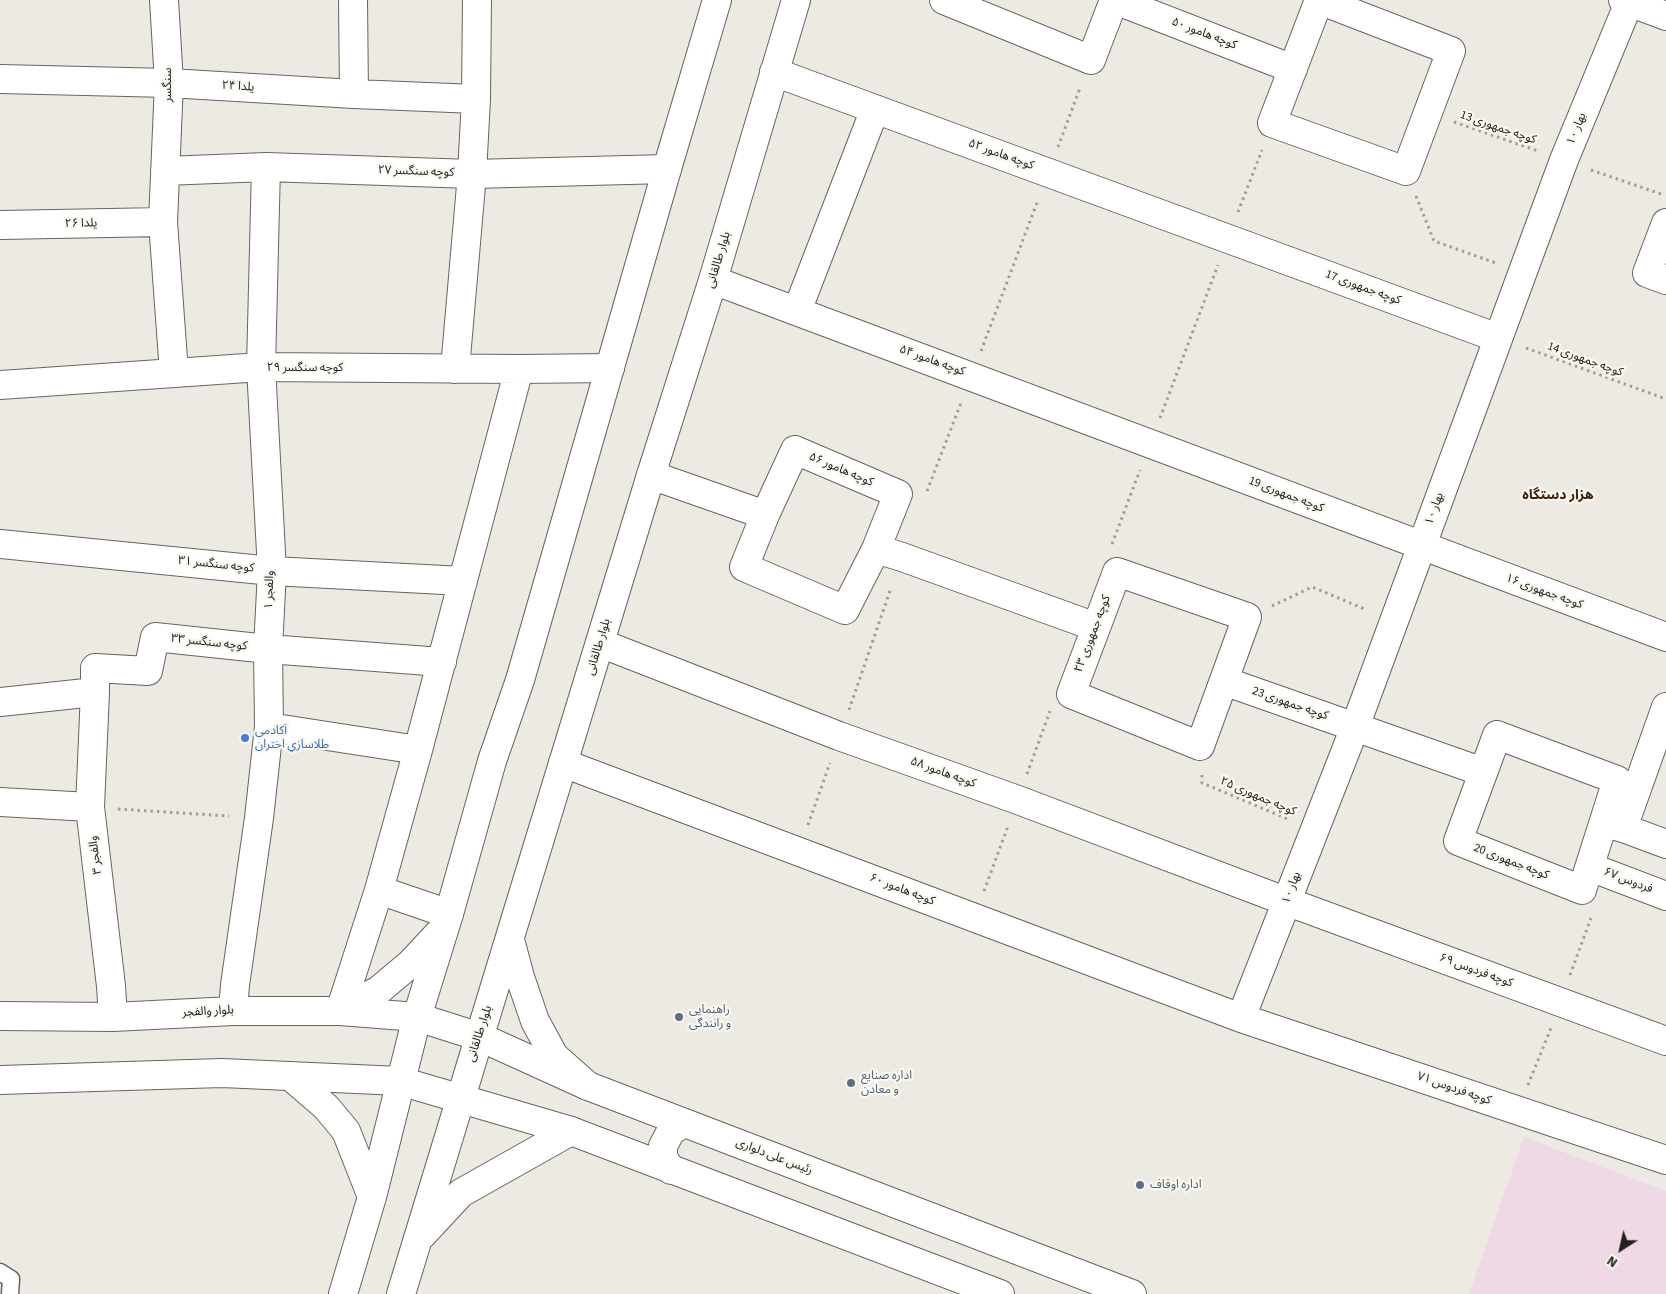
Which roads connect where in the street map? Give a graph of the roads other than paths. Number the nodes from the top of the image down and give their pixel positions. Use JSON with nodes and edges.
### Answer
{"nodes":[{"id":1,"x":164,"y":0,"type":"edge"},
{"id":2,"x":353,"y":0,"type":"edge"},
{"id":3,"x":477,"y":0,"type":"edge"},
{"id":4,"x":718,"y":0,"type":"edge"},
{"id":5,"x":796,"y":0,"type":"edge"},
{"id":6,"x":944,"y":0,"type":"edge"},
{"id":7,"x":1114,"y":0,"type":"edge"},
{"id":8,"x":1627,"y":1,"type":"edge"},
{"id":9,"x":1666,"y":16,"type":"edge"},
{"id":10,"x":1293,"y":69,"type":"junction"},
{"id":11,"x":774,"y":72,"type":"junction"},
{"id":12,"x":0,"y":79,"type":"edge"},
{"id":13,"x":169,"y":82,"type":"junction"},
{"id":14,"x":354,"y":94,"type":"junction"},
{"id":15,"x":476,"y":99,"type":"junction"},
{"id":16,"x":875,"y":109,"type":"junction"},
{"id":17,"x":266,"y":167,"type":"junction"},
{"id":18,"x":667,"y":169,"type":"junction"},
{"id":19,"x":165,"y":171,"type":"junction"},
{"id":20,"x":472,"y":174,"type":"junction"},
{"id":21,"x":163,"y":222,"type":"junction"},
{"id":22,"x":1666,"y":223,"type":"edge"},
{"id":23,"x":0,"y":225,"type":"edge"},
{"id":24,"x":1228,"y":238,"type":"joint"},
{"id":25,"x":713,"y":280,"type":"junction"},
{"id":26,"x":1666,"y":280,"type":"edge"},
{"id":27,"x":797,"y":311,"type":"junction"},
{"id":28,"x":1498,"y":338,"type":"junction"},
{"id":29,"x":261,"y":367,"type":"junction"},
{"id":30,"x":610,"y":368,"type":"junction"},
{"id":31,"x":455,"y":369,"type":"junction"},
{"id":32,"x":519,"y":370,"type":"junction"},
{"id":33,"x":174,"y":373,"type":"junction"},
{"id":34,"x":0,"y":385,"type":"edge"},
{"id":35,"x":1150,"y":443,"type":"joint"},
{"id":36,"x":651,"y":475,"type":"junction"},
{"id":37,"x":765,"y":515,"type":"junction"},
{"id":38,"x":0,"y":544,"type":"edge"},
{"id":39,"x":1421,"y":546,"type":"junction"},
{"id":40,"x":876,"y":549,"type":"junction"},
{"id":41,"x":272,"y":571,"type":"junction"},
{"id":42,"x":463,"y":581,"type":"junction"},
{"id":43,"x":1096,"y":627,"type":"junction"},
{"id":44,"x":1666,"y":637,"type":"edge"},
{"id":45,"x":600,"y":643,"type":"junction"},
{"id":46,"x":268,"y":649,"type":"junction"},
{"id":47,"x":442,"y":662,"type":"junction"},
{"id":48,"x":1224,"y":681,"type":"junction"},
{"id":49,"x":95,"y":692,"type":"junction"},
{"id":50,"x":0,"y":702,"type":"edge"},
{"id":51,"x":1666,"y":707,"type":"edge"},
{"id":52,"x":270,"y":727,"type":"junction"},
{"id":53,"x":1355,"y":727,"type":"junction"},
{"id":54,"x":418,"y":750,"type":"junction"},
{"id":55,"x":563,"y":763,"type":"junction"},
{"id":56,"x":1482,"y":772,"type":"junction"},
{"id":57,"x":0,"y":802,"type":"edge"},
{"id":58,"x":90,"y":807,"type":"junction"},
{"id":59,"x":1614,"y":825,"type":"junction"},
{"id":60,"x":1666,"y":844,"type":"edge"},
{"id":61,"x":1599,"y":870,"type":"junction"},
{"id":62,"x":379,"y":890,"type":"junction"},
{"id":63,"x":1666,"y":896,"type":"edge"},
{"id":64,"x":1287,"y":901,"type":"junction"},
{"id":65,"x":447,"y":921,"type":"junction"},
{"id":66,"x":510,"y":940,"type":"junction"},
{"id":67,"x":233,"y":1011,"type":"junction"},
{"id":68,"x":340,"y":1011,"type":"junction"},
{"id":69,"x":0,"y":1016,"type":"edge"},
{"id":70,"x":113,"y":1017,"type":"junction"},
{"id":71,"x":417,"y":1017,"type":"junction"},
{"id":72,"x":1242,"y":1018,"type":"junction"},
{"id":73,"x":480,"y":1037,"type":"junction"},
{"id":74,"x":1666,"y":1041,"type":"edge"},
{"id":75,"x":290,"y":1076,"type":"junction"},
{"id":76,"x":0,"y":1080,"type":"edge"},
{"id":77,"x":400,"y":1081,"type":"junction"},
{"id":78,"x":588,"y":1086,"type":"junction"},
{"id":79,"x":460,"y":1099,"type":"junction"},
{"id":80,"x":684,"y":1122,"type":"junction"},
{"id":81,"x":571,"y":1131,"type":"junction"},
{"id":82,"x":1666,"y":1160,"type":"edge"},
{"id":83,"x":671,"y":1170,"type":"junction"},
{"id":84,"x":372,"y":1197,"type":"junction"},
{"id":85,"x":418,"y":1240,"type":"junction"},
{"id":86,"x":0,"y":1272,"type":"edge"},
{"id":87,"x":10,"y":1294,"type":"edge"},
{"id":88,"x":343,"y":1294,"type":"edge"},
{"id":89,"x":401,"y":1294,"type":"edge"},
{"id":90,"x":1000,"y":1294,"type":"edge"},
{"id":91,"x":1132,"y":1294,"type":"edge"}],
"edges":[{"from":1,"to":13,"type":"street","name":"سنگسر"},
{"from":2,"to":14,"type":"street"},
{"from":3,"to":15,"type":"street"},
{"from":4,"to":18,"type":"street"},
{"from":5,"to":11,"type":"street","name":"بلوار طالقانی"},
{"from":6,"to":7,"type":"street"},
{"from":7,"to":10,"type":"street","name":"کوچه هامور ۵۰"},
{"from":8,"to":9,"type":"street"},
{"from":8,"to":28,"type":"street","name":"بهار ۱۰"},
{"from":10,"to":10,"type":"street"},
{"from":11,"to":16,"type":"street","name":"کوچه هامور ۵۲"},
{"from":11,"to":25,"type":"street","name":"بلوار طالقانی"},
{"from":12,"to":13,"type":"street","name":"یلدا ۲۴"},
{"from":13,"to":14,"type":"street","name":"یلدا ۲۴"},
{"from":13,"to":19,"type":"street","name":"سنگسر"},
{"from":14,"to":15,"type":"street","name":"یلدا ۲۴"},
{"from":15,"to":20,"type":"street"},
{"from":16,"to":24,"type":"street","name":"کوچه هامور ۵۲"},
{"from":16,"to":27,"type":"street"},
{"from":17,"to":19,"type":"street","name":"کوچه سنگسر ۲۷"},
{"from":17,"to":20,"type":"street","name":"کوچه سنگسر ۲۷"},
{"from":17,"to":29,"type":"street","name":"والفجر ۱"},
{"from":18,"to":20,"type":"street","name":"کوچه سنگسر ۲۷"},
{"from":18,"to":30,"type":"street"},
{"from":19,"to":21,"type":"street","name":"سنگسر"},
{"from":20,"to":31,"type":"street"},
{"from":21,"to":23,"type":"street","name":"یلدا ۲۶"},
{"from":21,"to":33,"type":"street","name":"سنگسر"},
{"from":22,"to":26,"type":"street"},
{"from":24,"to":28,"type":"street","name":"کوچه جمهوری 17"},
{"from":25,"to":27,"type":"street","name":"کوچه هامور ۵۴"},
{"from":25,"to":36,"type":"street","name":"بلوار طالقانی"},
{"from":27,"to":35,"type":"street","name":"کوچه هامور ۵۴"},
{"from":28,"to":39,"type":"street","name":"بهار ۱۰"},
{"from":29,"to":31,"type":"street","name":"کوچه سنگسر ۲۹"},
{"from":29,"to":33,"type":"street","name":"کوچه سنگسر ۲۹"},
{"from":29,"to":41,"type":"street","name":"والفجر ۱"},
{"from":30,"to":32,"type":"street","name":"کوچه سنگسر ۲۹"},
{"from":30,"to":65,"type":"street"},
{"from":31,"to":32,"type":"street","name":"کوچه سنگسر ۲۹"},
{"from":32,"to":42,"type":"street"},
{"from":33,"to":34,"type":"street","name":"کوچه سنگسر ۲۹"},
{"from":35,"to":39,"type":"street","name":"کوچه جمهوری 19"},
{"from":36,"to":37,"type":"street"},
{"from":36,"to":45,"type":"street","name":"بلوار طالقانی"},
{"from":37,"to":40,"type":"street","name":"کوچه هامور ۵۶"},
{"from":37,"to":40,"type":"street","name":"کوچه هامور ۵۶"},
{"from":38,"to":41,"type":"street","name":"کوچه سنگسر ۳۱"},
{"from":39,"to":44,"type":"street","name":"کوچه جمهوری ۱۶"},
{"from":39,"to":53,"type":"street","name":"بهار ۱۰"},
{"from":40,"to":43,"type":"street"},
{"from":41,"to":42,"type":"street","name":"کوچه سنگسر ۳۱"},
{"from":41,"to":46,"type":"street","name":"والفجر ۱"},
{"from":42,"to":47,"type":"street"},
{"from":43,"to":48,"type":"street","name":"کوچه جمهوری ۲۳"},
{"from":43,"to":48,"type":"street","name":"کوچه جمهوری ۲۳"},
{"from":45,"to":55,"type":"street","name":"بلوار طالقانی"},
{"from":45,"to":64,"type":"street","name":"کوچه هامور ۵۸"},
{"from":46,"to":47,"type":"street","name":"کوچه سنگسر ۳۳"},
{"from":46,"to":49,"type":"street","name":"کوچه سنگسر ۳۳"},
{"from":46,"to":52,"type":"street","name":"والفجر ۱"},
{"from":47,"to":54,"type":"street"},
{"from":48,"to":53,"type":"street","name":"کوچه جمهوری 23"},
{"from":49,"to":50,"type":"street"},
{"from":49,"to":58,"type":"street","name":"والفجر ۳"},
{"from":51,"to":59,"type":"street"},
{"from":52,"to":54,"type":"street"},
{"from":52,"to":67,"type":"street","name":"والفجر ۱"},
{"from":53,"to":56,"type":"street"},
{"from":53,"to":64,"type":"street","name":"بهار ۱۰"},
{"from":54,"to":62,"type":"street"},
{"from":55,"to":66,"type":"street","name":"بلوار طالقانی"},
{"from":55,"to":72,"type":"street","name":"کوچه هامور ۶۰"},
{"from":56,"to":59,"type":"street","name":"کوچه جمهوری 20"},
{"from":56,"to":61,"type":"street","name":"کوچه جمهوری 20"},
{"from":57,"to":58,"type":"street"},
{"from":58,"to":70,"type":"street","name":"والفجر ۳"},
{"from":59,"to":60,"type":"street"},
{"from":59,"to":61,"type":"street"},
{"from":61,"to":63,"type":"street","name":"فردوس ۶۷"},
{"from":62,"to":65,"type":"street"},
{"from":62,"to":68,"type":"street"},
{"from":64,"to":72,"type":"street","name":"بهار ۱۰"},
{"from":64,"to":74,"type":"street","name":"کوچه فردوس ۶۹"},
{"from":65,"to":68,"type":"street"},
{"from":65,"to":71,"type":"street"},
{"from":66,"to":73,"type":"street","name":"بلوار طالقانی"},
{"from":66,"to":78,"type":"street"},
{"from":67,"to":68,"type":"street","name":"بلوار والفجر"},
{"from":67,"to":70,"type":"street","name":"بلوار والفجر"},
{"from":68,"to":71,"type":"street","name":"بلوار والفجر"},
{"from":69,"to":70,"type":"street","name":"بلوار والفجر"},
{"from":71,"to":73,"type":"street","name":"رئیس علی دلواری"},
{"from":71,"to":77,"type":"street"},
{"from":72,"to":82,"type":"street","name":"کوچه فردوس ۷۱"},
{"from":73,"to":78,"type":"street","name":"رئیس علی دلواری"},
{"from":73,"to":79,"type":"street","name":"بلوار طالقانی"},
{"from":75,"to":76,"type":"street"},
{"from":75,"to":77,"type":"street"},
{"from":75,"to":84,"type":"street"},
{"from":77,"to":79,"type":"street"},
{"from":77,"to":84,"type":"street"},
{"from":78,"to":80,"type":"street","name":"رئیس علی دلواری"},
{"from":79,"to":81,"type":"street"},
{"from":79,"to":85,"type":"street","name":"بلوار طالقانی"},
{"from":80,"to":83,"type":"street"},
{"from":80,"to":91,"type":"street","name":"رئیس علی دلواری"},
{"from":81,"to":83,"type":"street"},
{"from":81,"to":85,"type":"street"},
{"from":83,"to":90,"type":"street"},
{"from":84,"to":88,"type":"street"},
{"from":85,"to":89,"type":"street","name":"بلوار طالقانی"},
{"from":86,"to":87,"type":"lane"}]}
